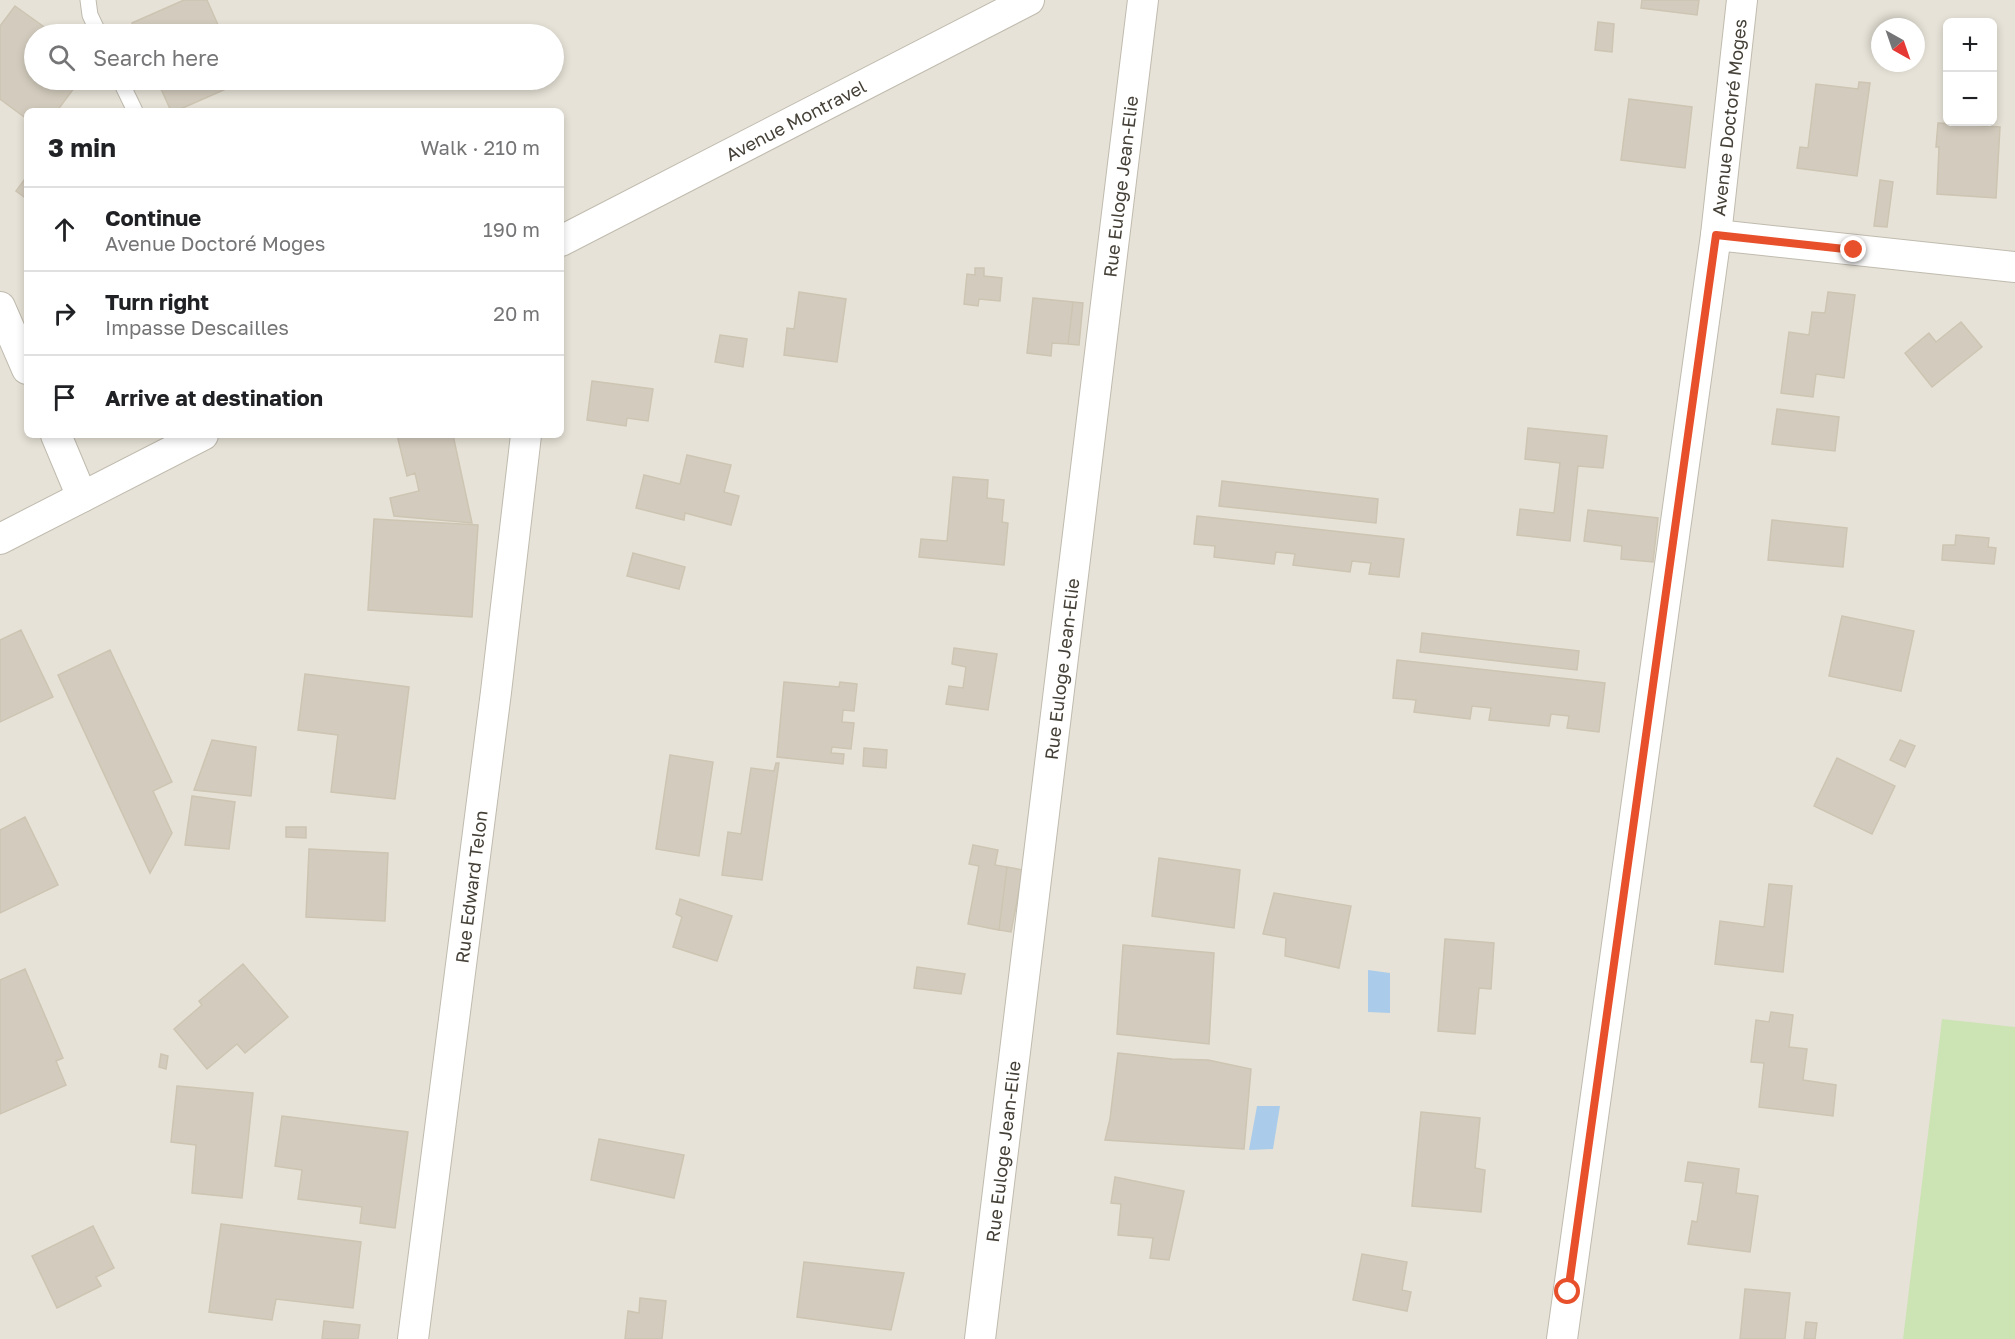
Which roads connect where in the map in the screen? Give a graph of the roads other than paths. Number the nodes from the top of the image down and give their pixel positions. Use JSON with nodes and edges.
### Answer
{"nodes":[{"id":1,"x":88,"y":0,"type":"edge"},
{"id":2,"x":1029,"y":0,"type":"edge"},
{"id":3,"x":1143,"y":0,"type":"edge"},
{"id":4,"x":1742,"y":0,"type":"edge"},
{"id":5,"x":94,"y":24,"type":"edge"},
{"id":6,"x":125,"y":90,"type":"edge"},
{"id":7,"x":134,"y":108,"type":"edge"},
{"id":8,"x":1716,"y":235,"type":"junction"},
{"id":9,"x":564,"y":239,"type":"edge"},
{"id":10,"x":2015,"y":267,"type":"edge"},
{"id":11,"x":0,"y":307,"type":"edge"},
{"id":12,"x":24,"y":362,"type":"edge"},
{"id":13,"x":57,"y":438,"type":"edge"},
{"id":14,"x":197,"y":438,"type":"edge"},
{"id":15,"x":526,"y":438,"type":"edge"},
{"id":16,"x":82,"y":497,"type":"junction"},
{"id":17,"x":0,"y":539,"type":"edge"},
{"id":18,"x":413,"y":1339,"type":"edge"},
{"id":19,"x":980,"y":1339,"type":"edge"},
{"id":20,"x":1562,"y":1339,"type":"edge"}],
"edges":[{"from":1,"to":5,"type":"lane"},
{"from":2,"to":9,"type":"street","name":"Avenue Montravel"},
{"from":3,"to":19,"type":"street","name":"Rue Euloge Jean-Elie"},
{"from":4,"to":8,"type":"street","name":"Avenue Doctoré Moges"},
{"from":6,"to":7,"type":"lane"},
{"from":8,"to":10,"type":"street"},
{"from":8,"to":20,"type":"street","name":"Avenue Doctoré Moges"},
{"from":11,"to":12,"type":"street"},
{"from":13,"to":16,"type":"street"},
{"from":14,"to":16,"type":"street"},
{"from":15,"to":18,"type":"street","name":"Rue Edward Telon"},
{"from":16,"to":17,"type":"street"}]}
